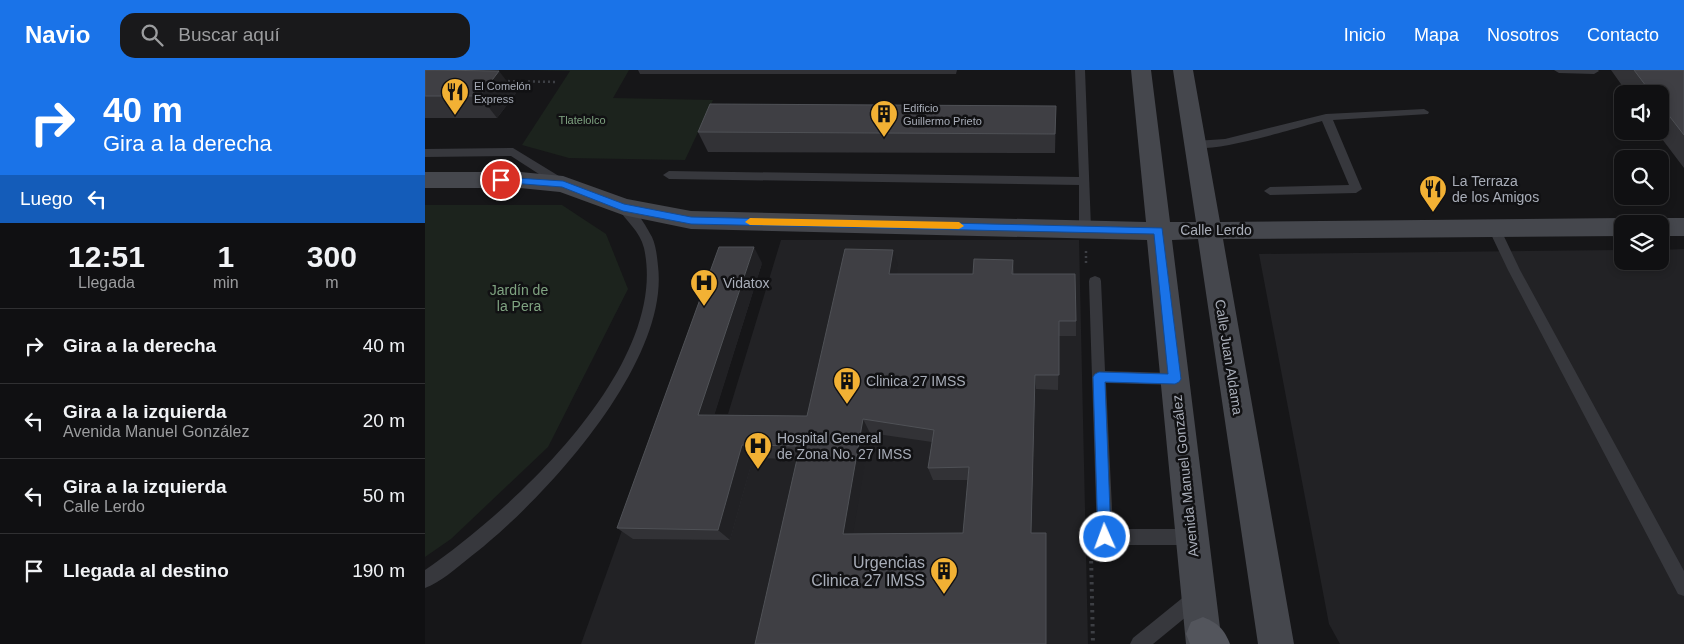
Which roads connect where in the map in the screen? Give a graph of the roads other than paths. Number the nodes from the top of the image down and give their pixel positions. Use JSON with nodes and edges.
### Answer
{"nodes":[{"id":1,"x":1080,"y":70,"type":"edge"},
{"id":2,"x":1141,"y":70,"type":"edge"},
{"id":3,"x":1183,"y":70,"type":"edge"},
{"id":4,"x":1559,"y":70,"type":"edge"},
{"id":5,"x":1594,"y":71,"type":"edge"},
{"id":6,"x":1424,"y":112,"type":"dead end"},
{"id":7,"x":1326,"y":117,"type":"junction"},
{"id":8,"x":1195,"y":145,"type":"junction"},
{"id":9,"x":425,"y":153,"type":"edge"},
{"id":10,"x":669,"y":175,"type":"dead end"},
{"id":11,"x":425,"y":180,"type":"edge"},
{"id":12,"x":1085,"y":182,"type":"junction"},
{"id":13,"x":563,"y":184,"type":"junction"},
{"id":14,"x":1271,"y":191,"type":"dead end"},
{"id":15,"x":623,"y":207,"type":"junction"},
{"id":16,"x":1614,"y":227,"type":"edge"},
{"id":17,"x":1669,"y":227,"type":"edge"},
{"id":18,"x":1684,"y":227,"type":"edge"},
{"id":19,"x":1085,"y":228,"type":"junction"},
{"id":20,"x":1493,"y":228,"type":"junction"},
{"id":21,"x":1209,"y":230,"type":"junction"},
{"id":22,"x":1158,"y":231,"type":"junction"},
{"id":23,"x":1095,"y":281,"type":"dead end"},
{"id":24,"x":1099,"y":377,"type":"junction"},
{"id":25,"x":1175,"y":379,"type":"junction"},
{"id":26,"x":1192,"y":537,"type":"junction"},
{"id":27,"x":425,"y":580,"type":"edge"},
{"id":28,"x":1684,"y":588,"type":"edge"},
{"id":29,"x":1199,"y":595,"type":"junction"},
{"id":30,"x":1278,"y":640,"type":"edge"},
{"id":31,"x":1206,"y":641,"type":"edge"},
{"id":32,"x":1139,"y":644,"type":"edge"}],
"edges":[{"from":1,"to":12,"type":"lane"},
{"from":2,"to":22,"type":"street","name":"Avenida Manuel González"},
{"from":3,"to":8,"type":"street","name":"Calle Juan Aldama"},
{"from":4,"to":5,"type":"lane"},
{"from":6,"to":7,"type":"lane"},
{"from":7,"to":8,"type":"lane"},
{"from":7,"to":14,"type":"lane"},
{"from":8,"to":21,"type":"street","name":"Calle Juan Aldama"},
{"from":9,"to":13,"type":"lane"},
{"from":10,"to":12,"type":"lane"},
{"from":11,"to":13,"type":"street","name":"Calle Lerdo"},
{"from":12,"to":19,"type":"lane"},
{"from":13,"to":15,"type":"street","name":"Calle Lerdo"},
{"from":15,"to":19,"type":"street","name":"Calle Lerdo"},
{"from":15,"to":27,"type":"lane"},
{"from":16,"to":20,"type":"street","name":"Calle Lerdo"},
{"from":17,"to":18,"type":"street"},
{"from":19,"to":22,"type":"street","name":"Calle Lerdo"},
{"from":20,"to":21,"type":"street","name":"Calle Lerdo"},
{"from":20,"to":28,"type":"lane"},
{"from":21,"to":22,"type":"street","name":"Calle Lerdo"},
{"from":21,"to":30,"type":"street","name":"Calle Juan Aldama"},
{"from":22,"to":25,"type":"street","name":"Avenida Manuel González"},
{"from":23,"to":24,"type":"lane"},
{"from":24,"to":25,"type":"lane"},
{"from":24,"to":26,"type":"lane"},
{"from":25,"to":26,"type":"street","name":"Avenida Manuel González"},
{"from":26,"to":29,"type":"street","name":"Avenida Manuel González"},
{"from":29,"to":31,"type":"street","name":"Avenida Manuel González"},
{"from":29,"to":32,"type":"lane"}]}
